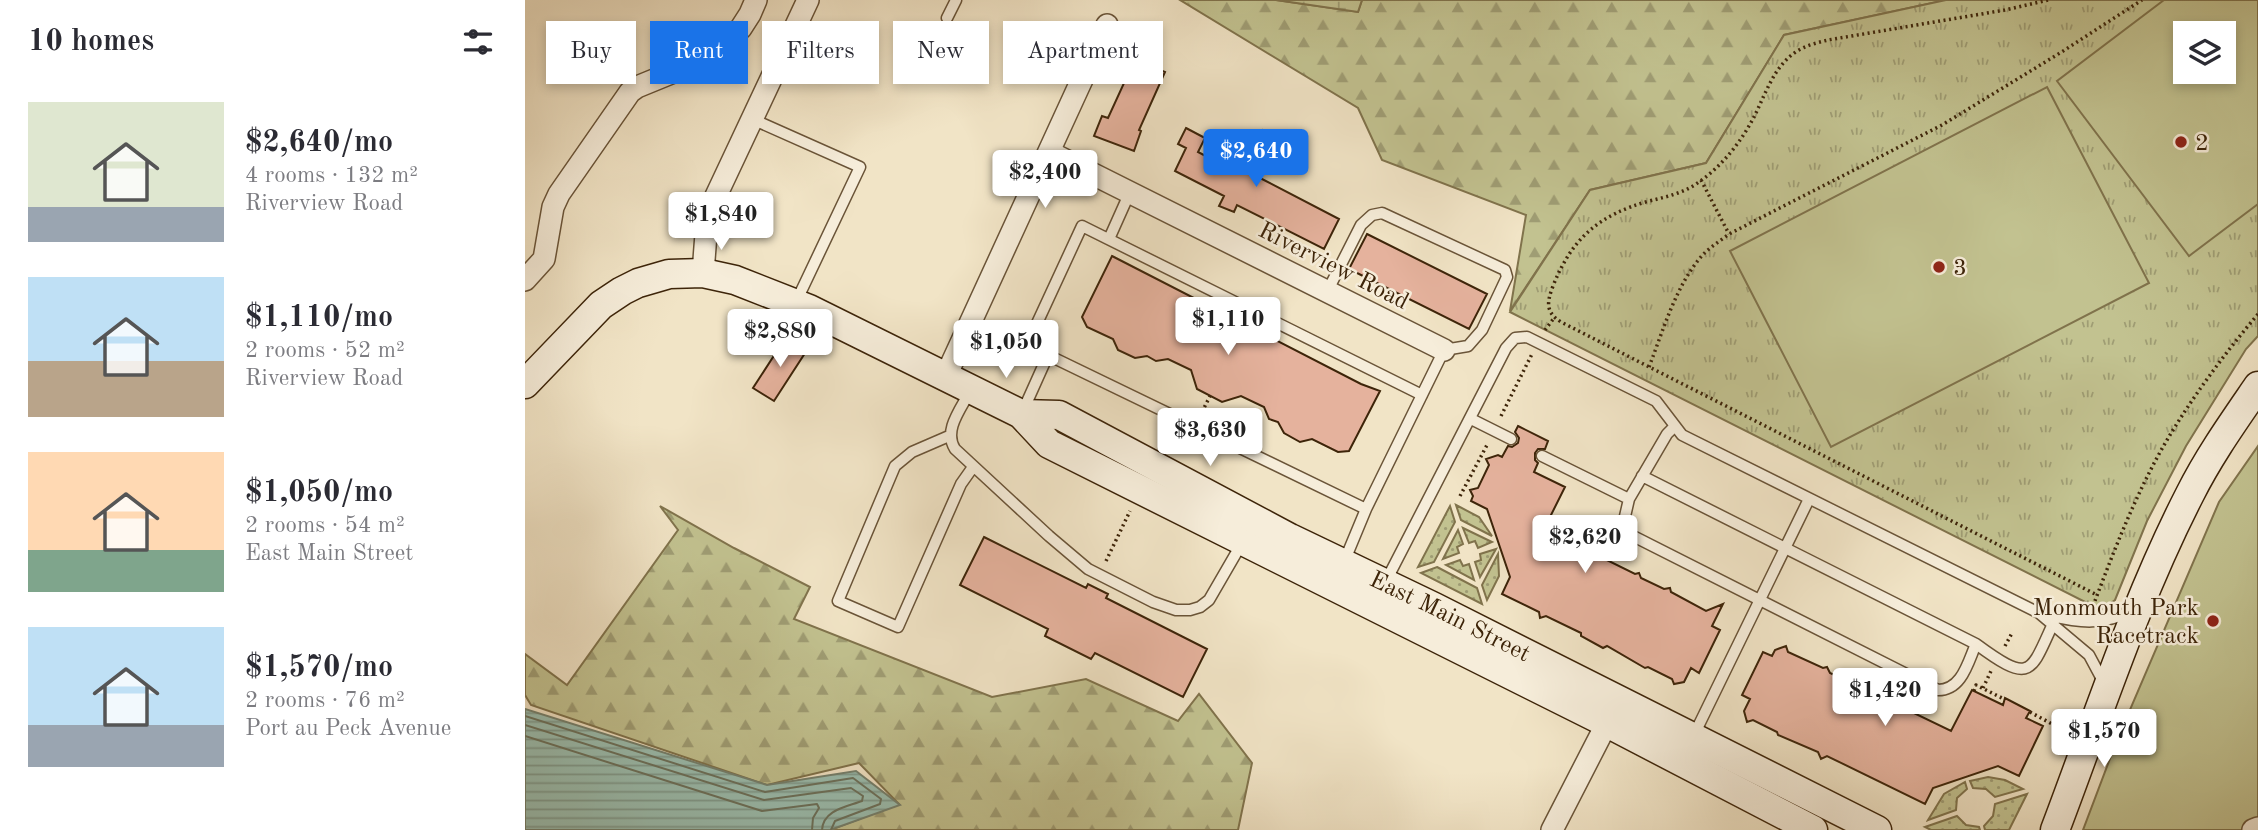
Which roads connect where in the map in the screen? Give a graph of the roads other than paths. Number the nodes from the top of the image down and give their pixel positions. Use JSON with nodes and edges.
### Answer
{"nodes":[{"id":1,"x":756,"y":0,"type":"edge"},
{"id":2,"x":808,"y":0,"type":"edge"},
{"id":3,"x":956,"y":0,"type":"edge"},
{"id":4,"x":947,"y":18,"type":"dead end"},
{"id":5,"x":1080,"y":84,"type":"edge"},
{"id":6,"x":752,"y":119,"type":"junction"},
{"id":7,"x":1049,"y":152,"type":"junction"},
{"id":8,"x":1130,"y":192,"type":"junction"},
{"id":9,"x":1109,"y":239,"type":"junction"},
{"id":10,"x":703,"y":273,"type":"junction"},
{"id":11,"x":525,"y":280,"type":"edge"},
{"id":12,"x":1327,"y":292,"type":"junction"},
{"id":13,"x":796,"y":304,"type":"junction"},
{"id":14,"x":1444,"y":350,"type":"junction"},
{"id":15,"x":1048,"y":355,"type":"junction"},
{"id":16,"x":525,"y":384,"type":"edge"},
{"id":17,"x":958,"y":384,"type":"junction"},
{"id":18,"x":2258,"y":386,"type":"edge"},
{"id":19,"x":1422,"y":395,"type":"junction"},
{"id":20,"x":1021,"y":414,"type":"junction"},
{"id":21,"x":1471,"y":419,"type":"junction"},
{"id":22,"x":1674,"y":427,"type":"junction"},
{"id":23,"x":950,"y":436,"type":"junction"},
{"id":24,"x":1511,"y":439,"type":"dead end"},
{"id":25,"x":1542,"y":456,"type":"dead end"},
{"id":26,"x":973,"y":467,"type":"junction"},
{"id":27,"x":1642,"y":477,"type":"junction"},
{"id":28,"x":1629,"y":499,"type":"junction"},
{"id":29,"x":1809,"y":499,"type":"junction"},
{"id":30,"x":1366,"y":509,"type":"junction"},
{"id":31,"x":1243,"y":541,"type":"junction"},
{"id":32,"x":1785,"y":549,"type":"junction"},
{"id":33,"x":1338,"y":575,"type":"junction"},
{"id":34,"x":1385,"y":583,"type":"junction"},
{"id":35,"x":1760,"y":601,"type":"junction"},
{"id":36,"x":2139,"y":604,"type":"junction"},
{"id":37,"x":2055,"y":621,"type":"junction"},
{"id":38,"x":1976,"y":644,"type":"junction"},
{"id":39,"x":2082,"y":649,"type":"junction"},
{"id":40,"x":2041,"y":650,"type":"junction"},
{"id":41,"x":2108,"y":691,"type":"junction"},
{"id":42,"x":1607,"y":723,"type":"junction"},
{"id":43,"x":1693,"y":737,"type":"junction"},
{"id":44,"x":1552,"y":830,"type":"edge"},
{"id":45,"x":1813,"y":830,"type":"edge"},
{"id":46,"x":1877,"y":830,"type":"edge"},
{"id":47,"x":2056,"y":830,"type":"edge"}],
"edges":[{"from":1,"to":11,"type":"street"},
{"from":2,"to":6,"type":"street"},
{"from":3,"to":4,"type":"lane"},
{"from":5,"to":7,"type":"street"},
{"from":6,"to":10,"type":"street"},
{"from":6,"to":13,"type":"lane"},
{"from":7,"to":8,"type":"street","name":"Riverview Road"},
{"from":7,"to":17,"type":"street"},
{"from":8,"to":9,"type":"lane"},
{"from":8,"to":12,"type":"street","name":"Riverview Road"},
{"from":9,"to":15,"type":"lane"},
{"from":9,"to":19,"type":"lane"},
{"from":10,"to":13,"type":"main road","name":"East Main Street"},
{"from":10,"to":16,"type":"main road","name":"East Main Street"},
{"from":12,"to":14,"type":"street","name":"Riverview Road"},
{"from":12,"to":14,"type":"lane"},
{"from":13,"to":17,"type":"main road","name":"East Main Street"},
{"from":14,"to":19,"type":"lane"},
{"from":15,"to":20,"type":"lane"},
{"from":15,"to":30,"type":"lane"},
{"from":17,"to":20,"type":"main road","name":"East Main Street"},
{"from":17,"to":23,"type":"lane"},
{"from":18,"to":36,"type":"main road"},
{"from":19,"to":30,"type":"lane"},
{"from":20,"to":31,"type":"main road","name":"East Main Street"},
{"from":20,"to":33,"type":"main road","name":"East Main Street"},
{"from":21,"to":22,"type":"lane"},
{"from":21,"to":24,"type":"lane"},
{"from":21,"to":34,"type":"lane"},
{"from":22,"to":27,"type":"lane"},
{"from":22,"to":29,"type":"lane"},
{"from":23,"to":26,"type":"lane"},
{"from":23,"to":26,"type":"lane"},
{"from":25,"to":28,"type":"lane"},
{"from":26,"to":31,"type":"lane"},
{"from":27,"to":28,"type":"lane"},
{"from":27,"to":32,"type":"lane"},
{"from":28,"to":35,"type":"lane"},
{"from":29,"to":32,"type":"lane"},
{"from":29,"to":37,"type":"lane"},
{"from":30,"to":33,"type":"lane"},
{"from":31,"to":33,"type":"main road","name":"East Main Street"},
{"from":32,"to":35,"type":"lane"},
{"from":32,"to":38,"type":"lane"},
{"from":33,"to":34,"type":"main road","name":"East Main Street"},
{"from":33,"to":42,"type":"main road","name":"East Main Street"},
{"from":34,"to":43,"type":"main road","name":"East Main Street"},
{"from":35,"to":38,"type":"lane"},
{"from":35,"to":43,"type":"lane"},
{"from":36,"to":37,"type":"lane"},
{"from":36,"to":41,"type":"main road"},
{"from":37,"to":39,"type":"lane"},
{"from":37,"to":40,"type":"lane"},
{"from":38,"to":40,"type":"lane"},
{"from":39,"to":40,"type":"lane"},
{"from":39,"to":41,"type":"lane"},
{"from":41,"to":47,"type":"main road"},
{"from":42,"to":44,"type":"street"},
{"from":42,"to":45,"type":"main road","name":"East Main Street"},
{"from":43,"to":46,"type":"main road","name":"East Main Street"}]}
